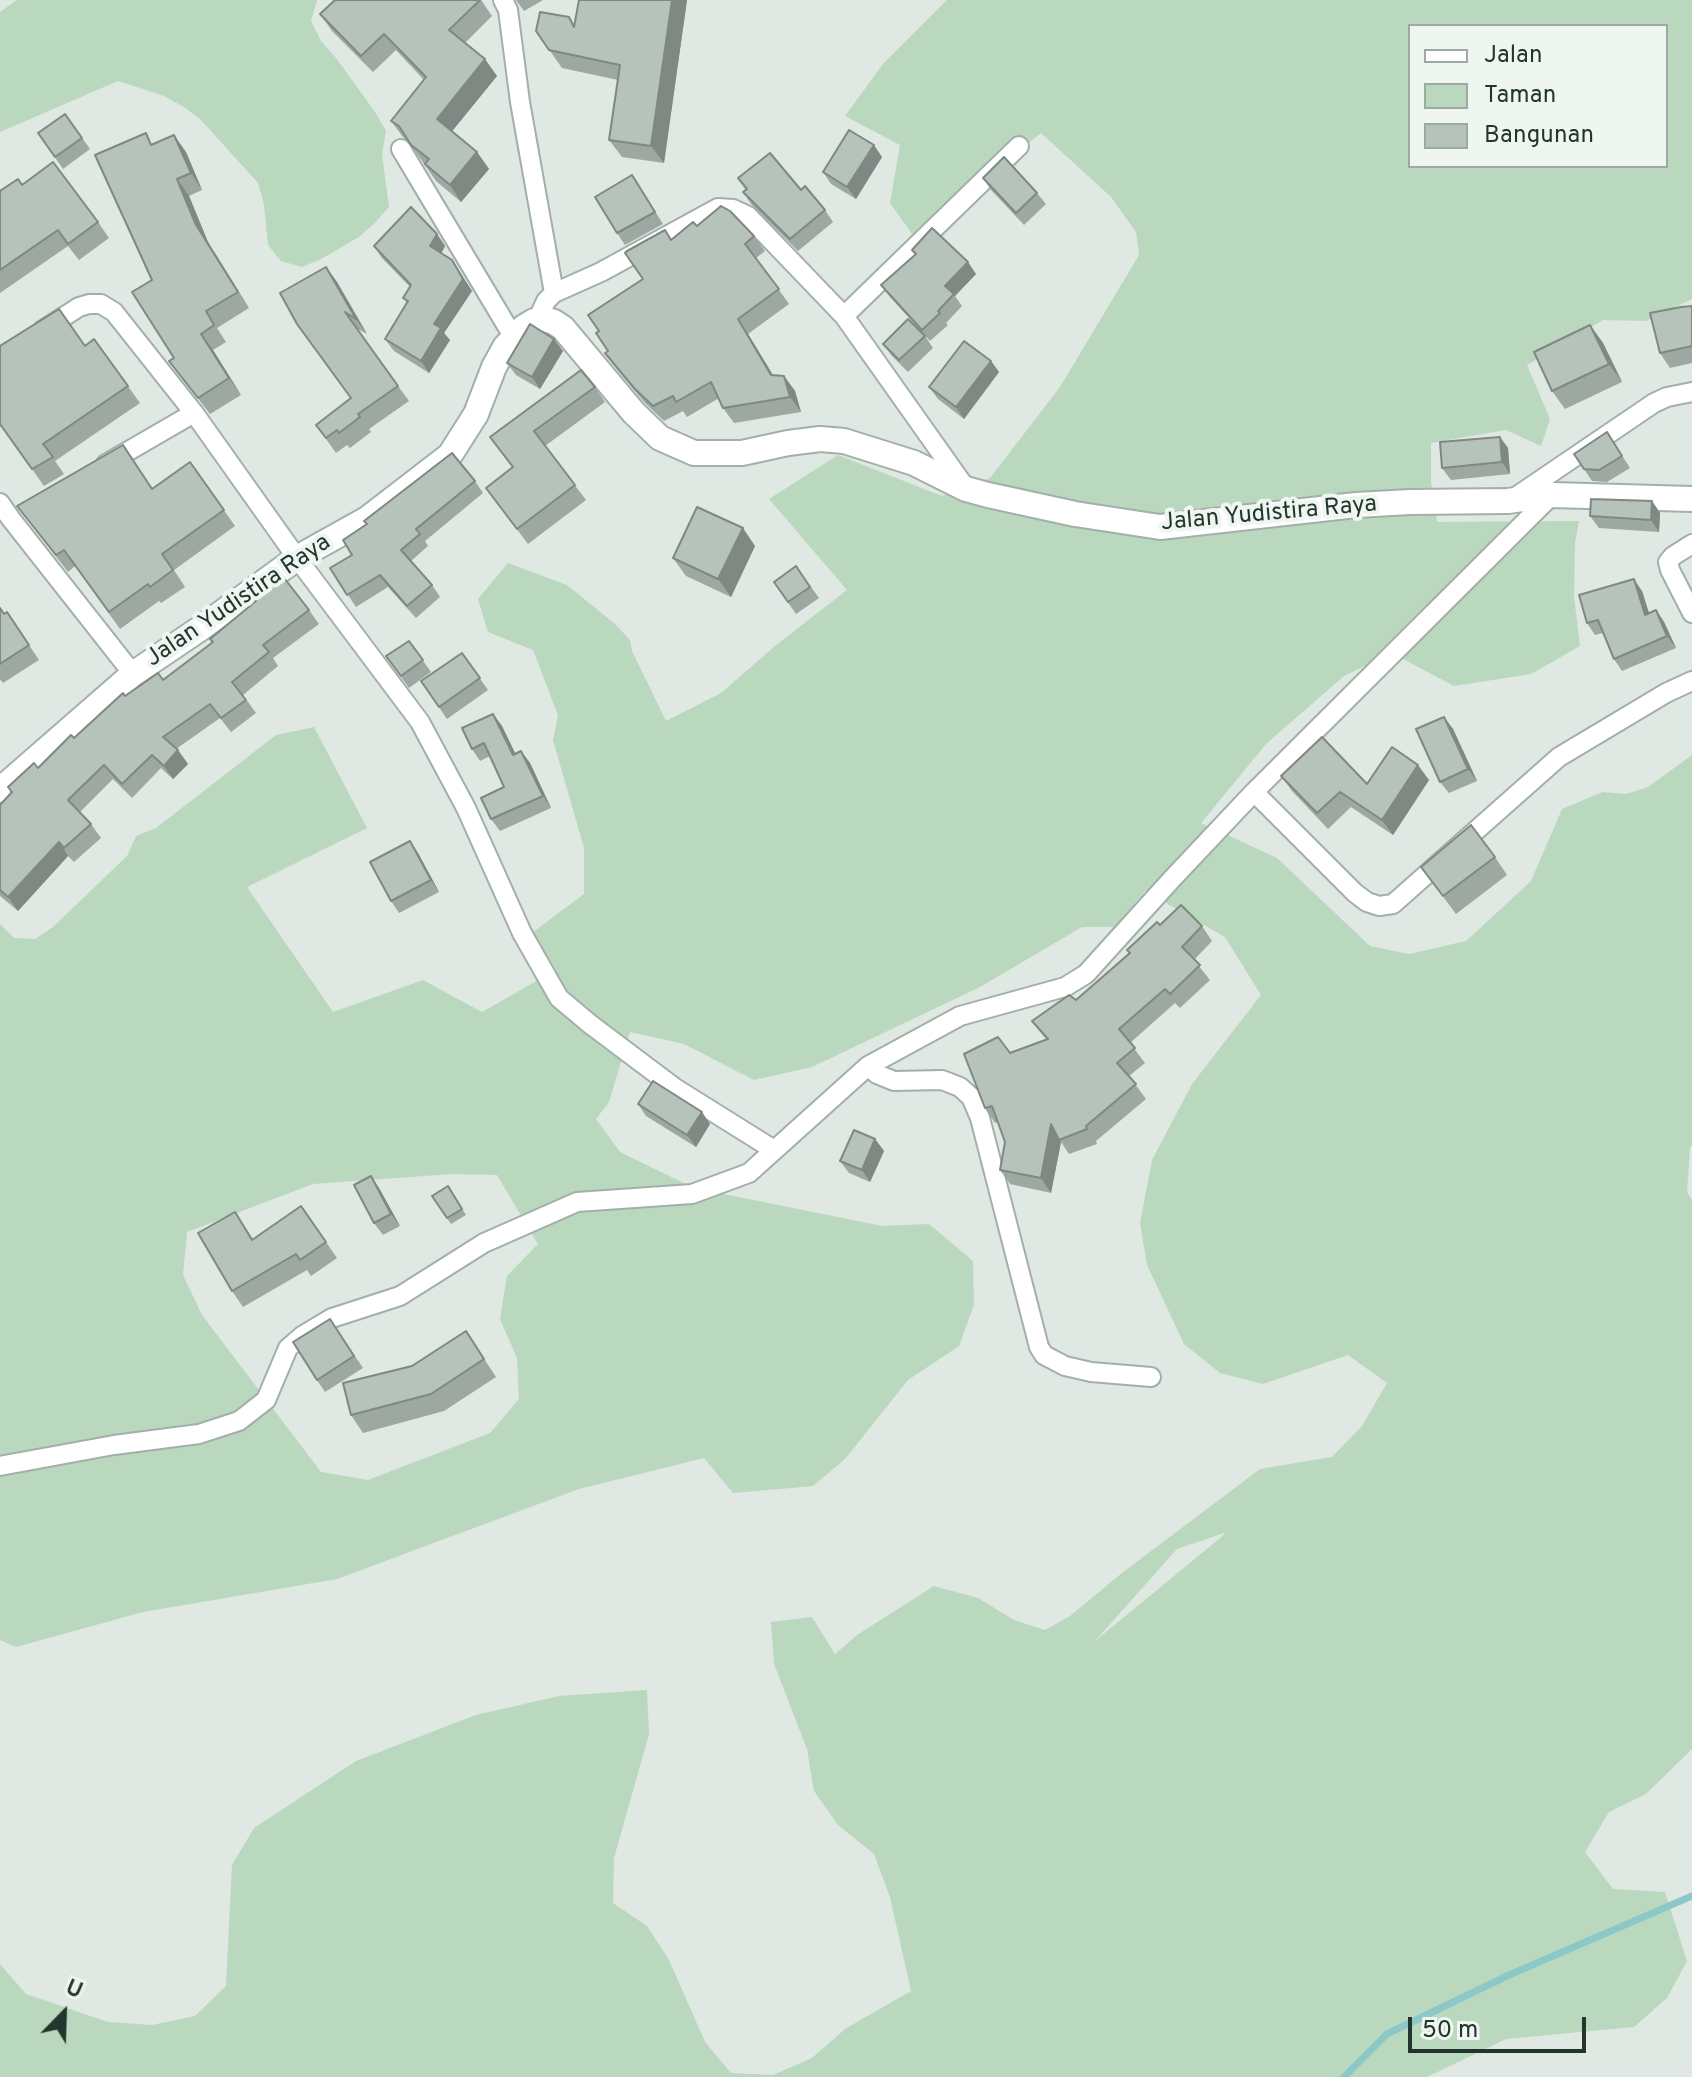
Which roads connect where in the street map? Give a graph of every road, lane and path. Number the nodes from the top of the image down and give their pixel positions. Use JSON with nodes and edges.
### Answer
{"nodes":[{"id":1,"x":503,"y":0,"type":"edge"},
{"id":2,"x":1019,"y":146,"type":"dead end"},
{"id":3,"x":401,"y":149,"type":"edge"},
{"id":4,"x":554,"y":293,"type":"junction"},
{"id":5,"x":844,"y":316,"type":"junction"},
{"id":6,"x":537,"y":321,"type":"junction"},
{"id":7,"x":514,"y":338,"type":"junction"},
{"id":8,"x":26,"y":340,"type":"edge"},
{"id":9,"x":1692,"y":392,"type":"edge"},
{"id":10,"x":194,"y":413,"type":"junction"},
{"id":11,"x":89,"y":474,"type":"edge"},
{"id":12,"x":966,"y":489,"type":"junction"},
{"id":13,"x":1552,"y":495,"type":"junction"},
{"id":14,"x":1692,"y":499,"type":"edge"},
{"id":15,"x":1508,"y":501,"type":"junction"},
{"id":16,"x":0,"y":503,"type":"edge"},
{"id":17,"x":1692,"y":544,"type":"edge"},
{"id":18,"x":297,"y":558,"type":"junction"},
{"id":19,"x":1692,"y":613,"type":"edge"},
{"id":20,"x":133,"y":674,"type":"junction"},
{"id":21,"x":1692,"y":681,"type":"edge"},
{"id":22,"x":0,"y":790,"type":"edge"},
{"id":23,"x":1254,"y":792,"type":"junction"},
{"id":24,"x":868,"y":1066,"type":"junction"},
{"id":25,"x":774,"y":1150,"type":"junction"},
{"id":26,"x":1151,"y":1377,"type":"dead end"},
{"id":27,"x":0,"y":1466,"type":"edge"}],
"edges":[{"from":1,"to":4,"type":"street"},
{"from":2,"to":5,"type":"street"},
{"from":3,"to":7,"type":"street"},
{"from":4,"to":5,"type":"street"},
{"from":4,"to":6,"type":"street"},
{"from":5,"to":12,"type":"street"},
{"from":6,"to":7,"type":"street","name":"Jalan Yudistira Raya"},
{"from":6,"to":12,"type":"street","name":"Jalan Yudistira Raya"},
{"from":7,"to":18,"type":"street","name":"Jalan Yudistira Raya"},
{"from":8,"to":10,"type":"street"},
{"from":9,"to":15,"type":"street"},
{"from":10,"to":11,"type":"street"},
{"from":10,"to":18,"type":"street"},
{"from":12,"to":15,"type":"street","name":"Jalan Yudistira Raya"},
{"from":13,"to":14,"type":"street","name":"Jalan Yudistira Raya"},
{"from":13,"to":15,"type":"street","name":"Jalan Yudistira Raya"},
{"from":13,"to":23,"type":"street"},
{"from":16,"to":20,"type":"street"},
{"from":17,"to":19,"type":"street"},
{"from":18,"to":20,"type":"street","name":"Jalan Yudistira Raya"},
{"from":18,"to":25,"type":"street"},
{"from":20,"to":22,"type":"street","name":"Jalan Yudistira Raya"},
{"from":21,"to":23,"type":"street"},
{"from":23,"to":24,"type":"street"},
{"from":24,"to":25,"type":"street"},
{"from":24,"to":26,"type":"street"},
{"from":25,"to":27,"type":"street"}]}
